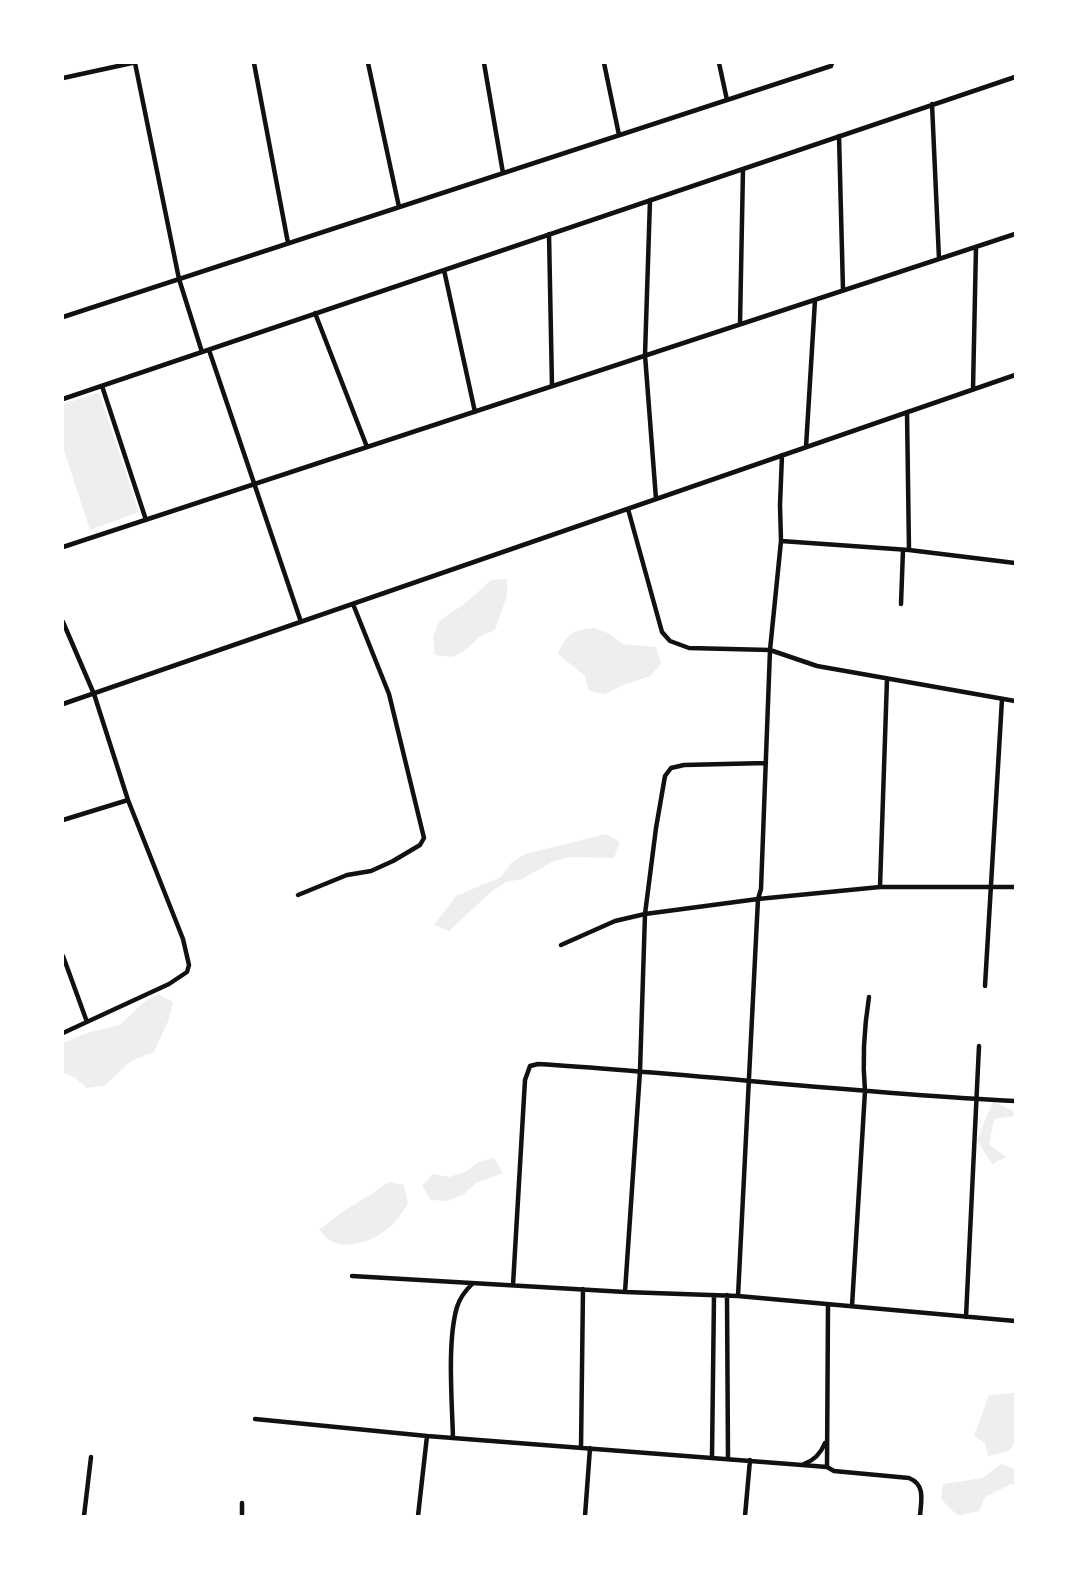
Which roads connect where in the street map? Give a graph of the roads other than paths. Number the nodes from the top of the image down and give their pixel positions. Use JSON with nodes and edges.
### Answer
{"nodes":[{"id":1,"x":134,"y":63,"type":"edge"},
{"id":2,"x":254,"y":63,"type":"edge"},
{"id":3,"x":368,"y":63,"type":"edge"},
{"id":4,"x":484,"y":63,"type":"edge"},
{"id":5,"x":604,"y":63,"type":"edge"},
{"id":6,"x":719,"y":63,"type":"edge"},
{"id":7,"x":832,"y":63,"type":"edge"},
{"id":8,"x":1015,"y":76,"type":"edge"},
{"id":9,"x":63,"y":78,"type":"edge"},
{"id":10,"x":727,"y":100,"type":"junction"},
{"id":11,"x":932,"y":104,"type":"junction"},
{"id":12,"x":619,"y":135,"type":"junction"},
{"id":13,"x":839,"y":136,"type":"junction"},
{"id":14,"x":743,"y":169,"type":"junction"},
{"id":15,"x":503,"y":173,"type":"junction"},
{"id":16,"x":650,"y":200,"type":"junction"},
{"id":17,"x":399,"y":207,"type":"junction"},
{"id":18,"x":549,"y":234,"type":"junction"},
{"id":19,"x":1015,"y":234,"type":"edge"},
{"id":20,"x":288,"y":243,"type":"junction"},
{"id":21,"x":976,"y":247,"type":"junction"},
{"id":22,"x":939,"y":259,"type":"junction"},
{"id":23,"x":444,"y":270,"type":"junction"},
{"id":24,"x":179,"y":279,"type":"junction"},
{"id":25,"x":843,"y":290,"type":"junction"},
{"id":26,"x":814,"y":300,"type":"junction"},
{"id":27,"x":315,"y":314,"type":"junction"},
{"id":28,"x":63,"y":316,"type":"edge"},
{"id":29,"x":740,"y":324,"type":"junction"},
{"id":30,"x":209,"y":350,"type":"junction"},
{"id":31,"x":202,"y":352,"type":"junction"},
{"id":32,"x":645,"y":356,"type":"junction"},
{"id":33,"x":1015,"y":375,"type":"edge"},
{"id":34,"x":102,"y":386,"type":"junction"},
{"id":35,"x":552,"y":386,"type":"junction"},
{"id":36,"x":973,"y":389,"type":"junction"},
{"id":37,"x":63,"y":399,"type":"edge"},
{"id":38,"x":475,"y":411,"type":"junction"},
{"id":39,"x":907,"y":412,"type":"junction"},
{"id":40,"x":367,"y":447,"type":"junction"},
{"id":41,"x":806,"y":447,"type":"junction"},
{"id":42,"x":782,"y":455,"type":"junction"},
{"id":43,"x":255,"y":484,"type":"junction"},
{"id":44,"x":656,"y":499,"type":"junction"},
{"id":45,"x":627,"y":509,"type":"junction"},
{"id":46,"x":146,"y":520,"type":"junction"},
{"id":47,"x":781,"y":541,"type":"junction"},
{"id":48,"x":63,"y":547,"type":"edge"},
{"id":49,"x":906,"y":550,"type":"junction"},
{"id":50,"x":1015,"y":563,"type":"edge"},
{"id":51,"x":353,"y":604,"type":"junction"},
{"id":52,"x":901,"y":604,"type":"dead end"},
{"id":53,"x":63,"y":622,"type":"edge"},
{"id":54,"x":301,"y":622,"type":"junction"},
{"id":55,"x":770,"y":650,"type":"junction"},
{"id":56,"x":887,"y":680,"type":"junction"},
{"id":57,"x":94,"y":694,"type":"junction"},
{"id":58,"x":1002,"y":699,"type":"junction"},
{"id":59,"x":1015,"y":701,"type":"edge"},
{"id":60,"x":63,"y":704,"type":"edge"},
{"id":61,"x":766,"y":763,"type":"junction"},
{"id":62,"x":128,"y":800,"type":"junction"},
{"id":63,"x":63,"y":820,"type":"edge"},
{"id":64,"x":880,"y":887,"type":"junction"},
{"id":65,"x":990,"y":887,"type":"junction"},
{"id":66,"x":1015,"y":887,"type":"edge"},
{"id":67,"x":298,"y":896,"type":"dead end"},
{"id":68,"x":758,"y":899,"type":"junction"},
{"id":69,"x":645,"y":914,"type":"junction"},
{"id":70,"x":561,"y":945,"type":"dead end"},
{"id":71,"x":63,"y":956,"type":"edge"},
{"id":72,"x":985,"y":986,"type":"dead end"},
{"id":73,"x":869,"y":997,"type":"dead end"},
{"id":74,"x":87,"y":1022,"type":"junction"},
{"id":75,"x":63,"y":1033,"type":"edge"},
{"id":76,"x":978,"y":1046,"type":"dead end"},
{"id":77,"x":640,"y":1071,"type":"junction"},
{"id":78,"x":748,"y":1081,"type":"junction"},
{"id":79,"x":865,"y":1091,"type":"junction"},
{"id":80,"x":977,"y":1099,"type":"junction"},
{"id":81,"x":1015,"y":1101,"type":"edge"},
{"id":82,"x":352,"y":1276,"type":"dead end"},
{"id":83,"x":472,"y":1283,"type":"junction"},
{"id":84,"x":513,"y":1286,"type":"junction"},
{"id":85,"x":583,"y":1289,"type":"junction"},
{"id":86,"x":625,"y":1292,"type":"junction"},
{"id":87,"x":714,"y":1295,"type":"junction"},
{"id":88,"x":728,"y":1295,"type":"junction"},
{"id":89,"x":738,"y":1296,"type":"junction"},
{"id":90,"x":828,"y":1305,"type":"junction"},
{"id":91,"x":852,"y":1306,"type":"junction"},
{"id":92,"x":966,"y":1317,"type":"junction"},
{"id":93,"x":1015,"y":1321,"type":"edge"},
{"id":94,"x":255,"y":1419,"type":"dead end"},
{"id":95,"x":427,"y":1436,"type":"junction"},
{"id":96,"x":827,"y":1436,"type":"junction"},
{"id":97,"x":453,"y":1438,"type":"junction"},
{"id":98,"x":581,"y":1448,"type":"junction"},
{"id":99,"x":590,"y":1448,"type":"junction"},
{"id":100,"x":91,"y":1457,"type":"dead end"},
{"id":101,"x":712,"y":1457,"type":"junction"},
{"id":102,"x":728,"y":1459,"type":"junction"},
{"id":103,"x":750,"y":1460,"type":"junction"},
{"id":104,"x":802,"y":1465,"type":"junction"},
{"id":105,"x":827,"y":1467,"type":"junction"},
{"id":106,"x":242,"y":1503,"type":"dead end"},
{"id":107,"x":84,"y":1516,"type":"edge"},
{"id":108,"x":242,"y":1516,"type":"edge"},
{"id":109,"x":418,"y":1516,"type":"edge"},
{"id":110,"x":585,"y":1516,"type":"edge"},
{"id":111,"x":745,"y":1516,"type":"edge"},
{"id":112,"x":920,"y":1516,"type":"edge"}],
"edges":[{"from":1,"to":9,"type":"street"},
{"from":1,"to":24,"type":"street"},
{"from":2,"to":20,"type":"street"},
{"from":3,"to":17,"type":"street"},
{"from":4,"to":15,"type":"street"},
{"from":5,"to":12,"type":"street"},
{"from":6,"to":10,"type":"street"},
{"from":7,"to":10,"type":"street"},
{"from":8,"to":11,"type":"street"},
{"from":10,"to":12,"type":"street"},
{"from":11,"to":13,"type":"street"},
{"from":11,"to":22,"type":"street"},
{"from":12,"to":15,"type":"street"},
{"from":13,"to":14,"type":"street"},
{"from":13,"to":25,"type":"street"},
{"from":14,"to":16,"type":"street"},
{"from":14,"to":29,"type":"street"},
{"from":15,"to":17,"type":"street"},
{"from":16,"to":18,"type":"street"},
{"from":16,"to":32,"type":"street"},
{"from":17,"to":20,"type":"street"},
{"from":18,"to":23,"type":"street"},
{"from":18,"to":35,"type":"street"},
{"from":19,"to":21,"type":"street"},
{"from":20,"to":24,"type":"street"},
{"from":21,"to":22,"type":"street"},
{"from":21,"to":36,"type":"street"},
{"from":22,"to":25,"type":"street"},
{"from":23,"to":27,"type":"street"},
{"from":23,"to":38,"type":"street"},
{"from":24,"to":28,"type":"street"},
{"from":24,"to":31,"type":"street"},
{"from":25,"to":26,"type":"street"},
{"from":26,"to":29,"type":"street"},
{"from":26,"to":41,"type":"street"},
{"from":27,"to":30,"type":"street"},
{"from":27,"to":40,"type":"street"},
{"from":29,"to":32,"type":"street"},
{"from":30,"to":31,"type":"street"},
{"from":30,"to":43,"type":"street"},
{"from":31,"to":34,"type":"street"},
{"from":32,"to":35,"type":"street"},
{"from":32,"to":44,"type":"street"},
{"from":33,"to":36,"type":"street"},
{"from":34,"to":37,"type":"street"},
{"from":34,"to":46,"type":"street"},
{"from":35,"to":38,"type":"street"},
{"from":36,"to":39,"type":"street"},
{"from":38,"to":40,"type":"street"},
{"from":39,"to":41,"type":"street"},
{"from":39,"to":49,"type":"street"},
{"from":40,"to":43,"type":"street"},
{"from":41,"to":42,"type":"street"},
{"from":42,"to":44,"type":"street"},
{"from":42,"to":47,"type":"street"},
{"from":43,"to":46,"type":"street"},
{"from":43,"to":54,"type":"street"},
{"from":44,"to":45,"type":"street"},
{"from":45,"to":51,"type":"street"},
{"from":45,"to":55,"type":"street"},
{"from":46,"to":48,"type":"street"},
{"from":47,"to":49,"type":"street"},
{"from":47,"to":55,"type":"street"},
{"from":49,"to":50,"type":"street"},
{"from":49,"to":52,"type":"street"},
{"from":51,"to":54,"type":"street"},
{"from":51,"to":67,"type":"street"},
{"from":53,"to":57,"type":"street"},
{"from":54,"to":57,"type":"street"},
{"from":55,"to":56,"type":"street"},
{"from":55,"to":61,"type":"street"},
{"from":56,"to":58,"type":"street"},
{"from":56,"to":64,"type":"street"},
{"from":57,"to":60,"type":"street"},
{"from":57,"to":62,"type":"street"},
{"from":58,"to":59,"type":"street"},
{"from":58,"to":65,"type":"street"},
{"from":61,"to":68,"type":"street"},
{"from":61,"to":69,"type":"street"},
{"from":62,"to":63,"type":"street"},
{"from":62,"to":74,"type":"street"},
{"from":64,"to":65,"type":"street"},
{"from":64,"to":68,"type":"street"},
{"from":65,"to":66,"type":"street"},
{"from":65,"to":72,"type":"street"},
{"from":68,"to":69,"type":"street"},
{"from":68,"to":78,"type":"street"},
{"from":69,"to":70,"type":"street"},
{"from":69,"to":77,"type":"street"},
{"from":71,"to":74,"type":"street"},
{"from":73,"to":79,"type":"street"},
{"from":74,"to":75,"type":"street"},
{"from":76,"to":80,"type":"street"},
{"from":77,"to":78,"type":"street"},
{"from":77,"to":84,"type":"street"},
{"from":77,"to":86,"type":"street"},
{"from":78,"to":79,"type":"street"},
{"from":78,"to":89,"type":"street"},
{"from":79,"to":80,"type":"street"},
{"from":79,"to":91,"type":"street"},
{"from":80,"to":81,"type":"street"},
{"from":80,"to":92,"type":"street"},
{"from":82,"to":83,"type":"street"},
{"from":83,"to":84,"type":"street"},
{"from":83,"to":97,"type":"street"},
{"from":84,"to":85,"type":"street"},
{"from":85,"to":86,"type":"street"},
{"from":85,"to":98,"type":"street"},
{"from":86,"to":87,"type":"street"},
{"from":87,"to":88,"type":"street"},
{"from":87,"to":101,"type":"street"},
{"from":88,"to":89,"type":"street"},
{"from":88,"to":102,"type":"street"},
{"from":89,"to":90,"type":"street"},
{"from":90,"to":91,"type":"street"},
{"from":90,"to":96,"type":"street"},
{"from":91,"to":92,"type":"street"},
{"from":92,"to":93,"type":"street"},
{"from":94,"to":95,"type":"street"},
{"from":95,"to":97,"type":"street"},
{"from":95,"to":109,"type":"street"},
{"from":96,"to":104,"type":"street"},
{"from":96,"to":105,"type":"street"},
{"from":97,"to":98,"type":"street"},
{"from":98,"to":99,"type":"street"},
{"from":99,"to":101,"type":"street"},
{"from":99,"to":110,"type":"street"},
{"from":100,"to":107,"type":"street"},
{"from":101,"to":102,"type":"street"},
{"from":102,"to":103,"type":"street"},
{"from":103,"to":104,"type":"street"},
{"from":103,"to":111,"type":"street"},
{"from":104,"to":105,"type":"street"},
{"from":105,"to":112,"type":"street"},
{"from":106,"to":108,"type":"street"}]}
